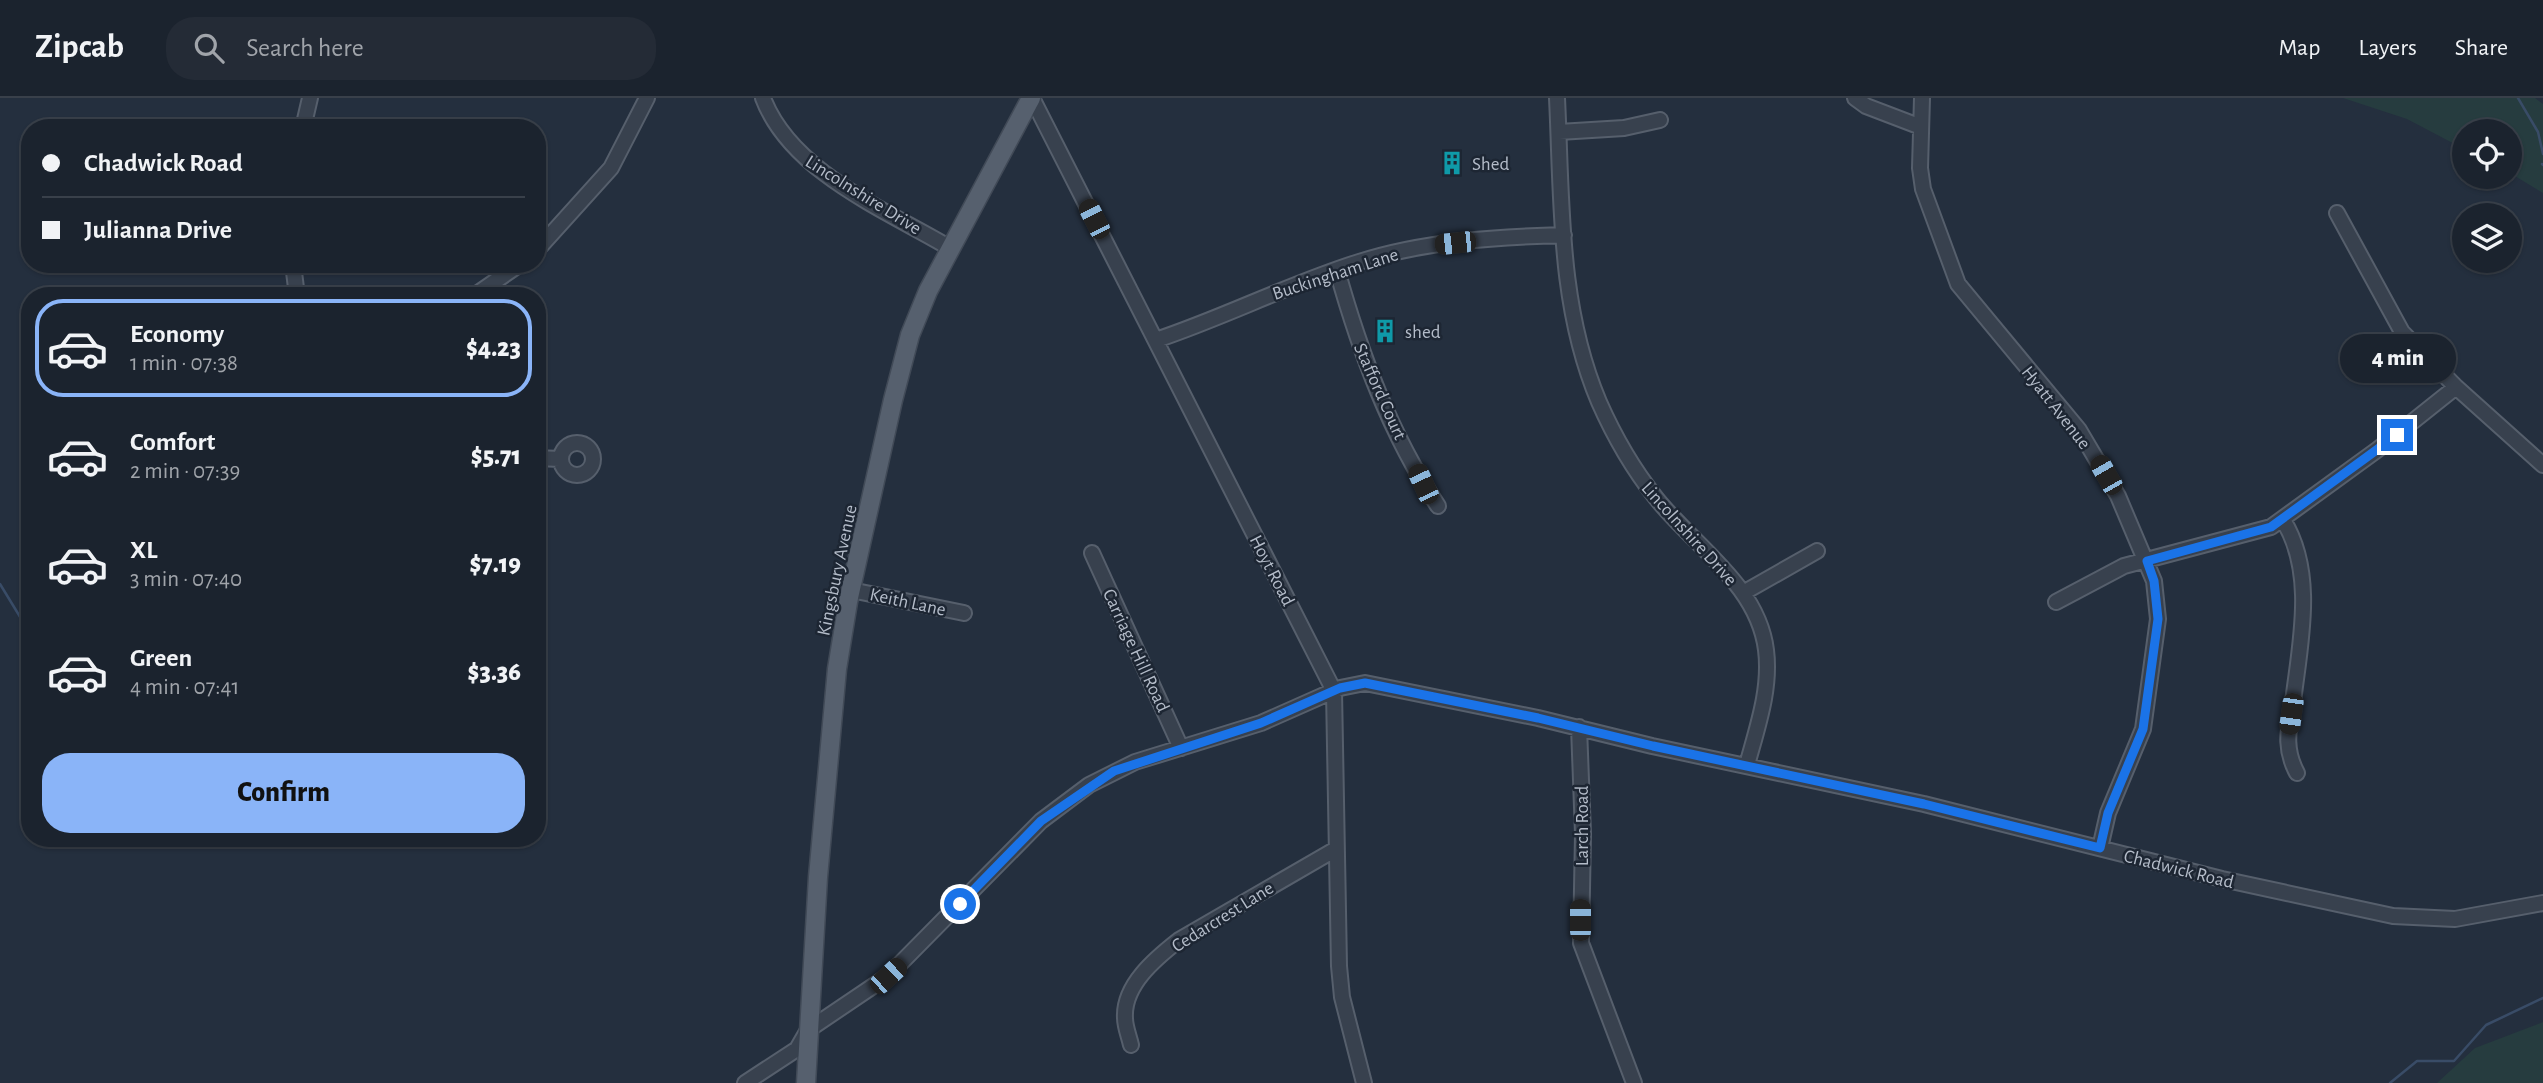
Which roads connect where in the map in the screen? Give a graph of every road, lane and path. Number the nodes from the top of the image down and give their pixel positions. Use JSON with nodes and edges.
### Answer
{"nodes":[{"id":1,"x":310,"y":98,"type":"edge"},
{"id":2,"x":647,"y":98,"type":"edge"},
{"id":3,"x":763,"y":98,"type":"edge"},
{"id":4,"x":1032,"y":98,"type":"edge"},
{"id":5,"x":1557,"y":98,"type":"edge"},
{"id":6,"x":1855,"y":98,"type":"edge"},
{"id":7,"x":1922,"y":98,"type":"edge"},
{"id":8,"x":305,"y":119,"type":"edge"},
{"id":9,"x":1660,"y":120,"type":"dead end"},
{"id":10,"x":1921,"y":127,"type":"junction"},
{"id":11,"x":1559,"y":132,"type":"junction"},
{"id":12,"x":2337,"y":213,"type":"dead end"},
{"id":13,"x":1564,"y":235,"type":"junction"},
{"id":14,"x":546,"y":240,"type":"edge"},
{"id":15,"x":950,"y":248,"type":"junction"},
{"id":16,"x":1336,"y":270,"type":"junction"},
{"id":17,"x":507,"y":273,"type":"edge"},
{"id":18,"x":487,"y":287,"type":"edge"},
{"id":19,"x":1156,"y":340,"type":"junction"},
{"id":20,"x":2456,"y":387,"type":"junction"},
{"id":21,"x":546,"y":458,"type":"edge"},
{"id":22,"x":560,"y":459,"type":"dead end"},
{"id":23,"x":2543,"y":465,"type":"edge"},
{"id":24,"x":1438,"y":506,"type":"dead end"},
{"id":25,"x":2283,"y":520,"type":"junction"},
{"id":26,"x":1817,"y":551,"type":"dead end"},
{"id":27,"x":1092,"y":553,"type":"dead end"},
{"id":28,"x":2147,"y":561,"type":"junction"},
{"id":29,"x":851,"y":590,"type":"junction"},
{"id":30,"x":1743,"y":593,"type":"junction"},
{"id":31,"x":2056,"y":602,"type":"dead end"},
{"id":32,"x":964,"y":613,"type":"dead end"},
{"id":33,"x":1334,"y":691,"type":"junction"},
{"id":34,"x":1579,"y":727,"type":"junction"},
{"id":35,"x":1181,"y":748,"type":"junction"},
{"id":36,"x":1747,"y":765,"type":"junction"},
{"id":37,"x":2297,"y":773,"type":"dead end"},
{"id":38,"x":2100,"y":848,"type":"junction"},
{"id":39,"x":1336,"y":849,"type":"junction"},
{"id":40,"x":2543,"y":903,"type":"edge"},
{"id":41,"x":808,"y":1030,"type":"junction"},
{"id":42,"x":1131,"y":1045,"type":"dead end"},
{"id":43,"x":744,"y":1083,"type":"edge"},
{"id":44,"x":806,"y":1083,"type":"edge"},
{"id":45,"x":1364,"y":1083,"type":"edge"},
{"id":46,"x":1634,"y":1083,"type":"edge"}],
"edges":[{"from":1,"to":8,"type":"street"},
{"from":2,"to":14,"type":"street"},
{"from":3,"to":15,"type":"street","name":"Lincolnshire Drive"},
{"from":4,"to":15,"type":"main road","name":"Kingsbury Avenue"},
{"from":4,"to":19,"type":"street","name":"Hoyt Road"},
{"from":5,"to":11,"type":"street","name":"Lincolnshire Drive"},
{"from":6,"to":10,"type":"street"},
{"from":7,"to":10,"type":"street","name":"Hyatt Avenue"},
{"from":9,"to":11,"type":"street"},
{"from":10,"to":28,"type":"street","name":"Hyatt Avenue"},
{"from":11,"to":13,"type":"street","name":"Lincolnshire Drive"},
{"from":12,"to":20,"type":"street"},
{"from":13,"to":16,"type":"street","name":"Buckingham Lane"},
{"from":13,"to":30,"type":"street","name":"Lincolnshire Drive"},
{"from":15,"to":29,"type":"main road","name":"Kingsbury Avenue"},
{"from":16,"to":19,"type":"street","name":"Buckingham Lane"},
{"from":16,"to":24,"type":"street","name":"Stafford Court"},
{"from":17,"to":18,"type":"street"},
{"from":19,"to":33,"type":"street","name":"Hoyt Road"},
{"from":20,"to":23,"type":"street"},
{"from":20,"to":25,"type":"street"},
{"from":21,"to":22,"type":"street"},
{"from":25,"to":28,"type":"street"},
{"from":25,"to":37,"type":"street"},
{"from":26,"to":30,"type":"street"},
{"from":27,"to":35,"type":"street","name":"Carriage Hill Road"},
{"from":28,"to":31,"type":"street"},
{"from":28,"to":38,"type":"street","name":"Hyatt Avenue"},
{"from":29,"to":32,"type":"street","name":"Keith Lane"},
{"from":29,"to":41,"type":"main road","name":"Kingsbury Avenue"},
{"from":30,"to":36,"type":"street","name":"Lincolnshire Drive"},
{"from":33,"to":34,"type":"street","name":"Chadwick Road"},
{"from":33,"to":35,"type":"street","name":"Chadwick Road"},
{"from":33,"to":39,"type":"street","name":"Hoyt Road"},
{"from":34,"to":36,"type":"street","name":"Chadwick Road"},
{"from":34,"to":46,"type":"street","name":"Larch Road"},
{"from":35,"to":41,"type":"street","name":"Chadwick Road"},
{"from":36,"to":38,"type":"street","name":"Chadwick Road"},
{"from":38,"to":40,"type":"street","name":"Chadwick Road"},
{"from":39,"to":42,"type":"street","name":"Cedarcrest Lane"},
{"from":39,"to":45,"type":"street","name":"Hoyt Road"},
{"from":41,"to":43,"type":"street","name":"Chadwick Road"},
{"from":41,"to":44,"type":"main road","name":"Kingsbury Avenue"}]}
